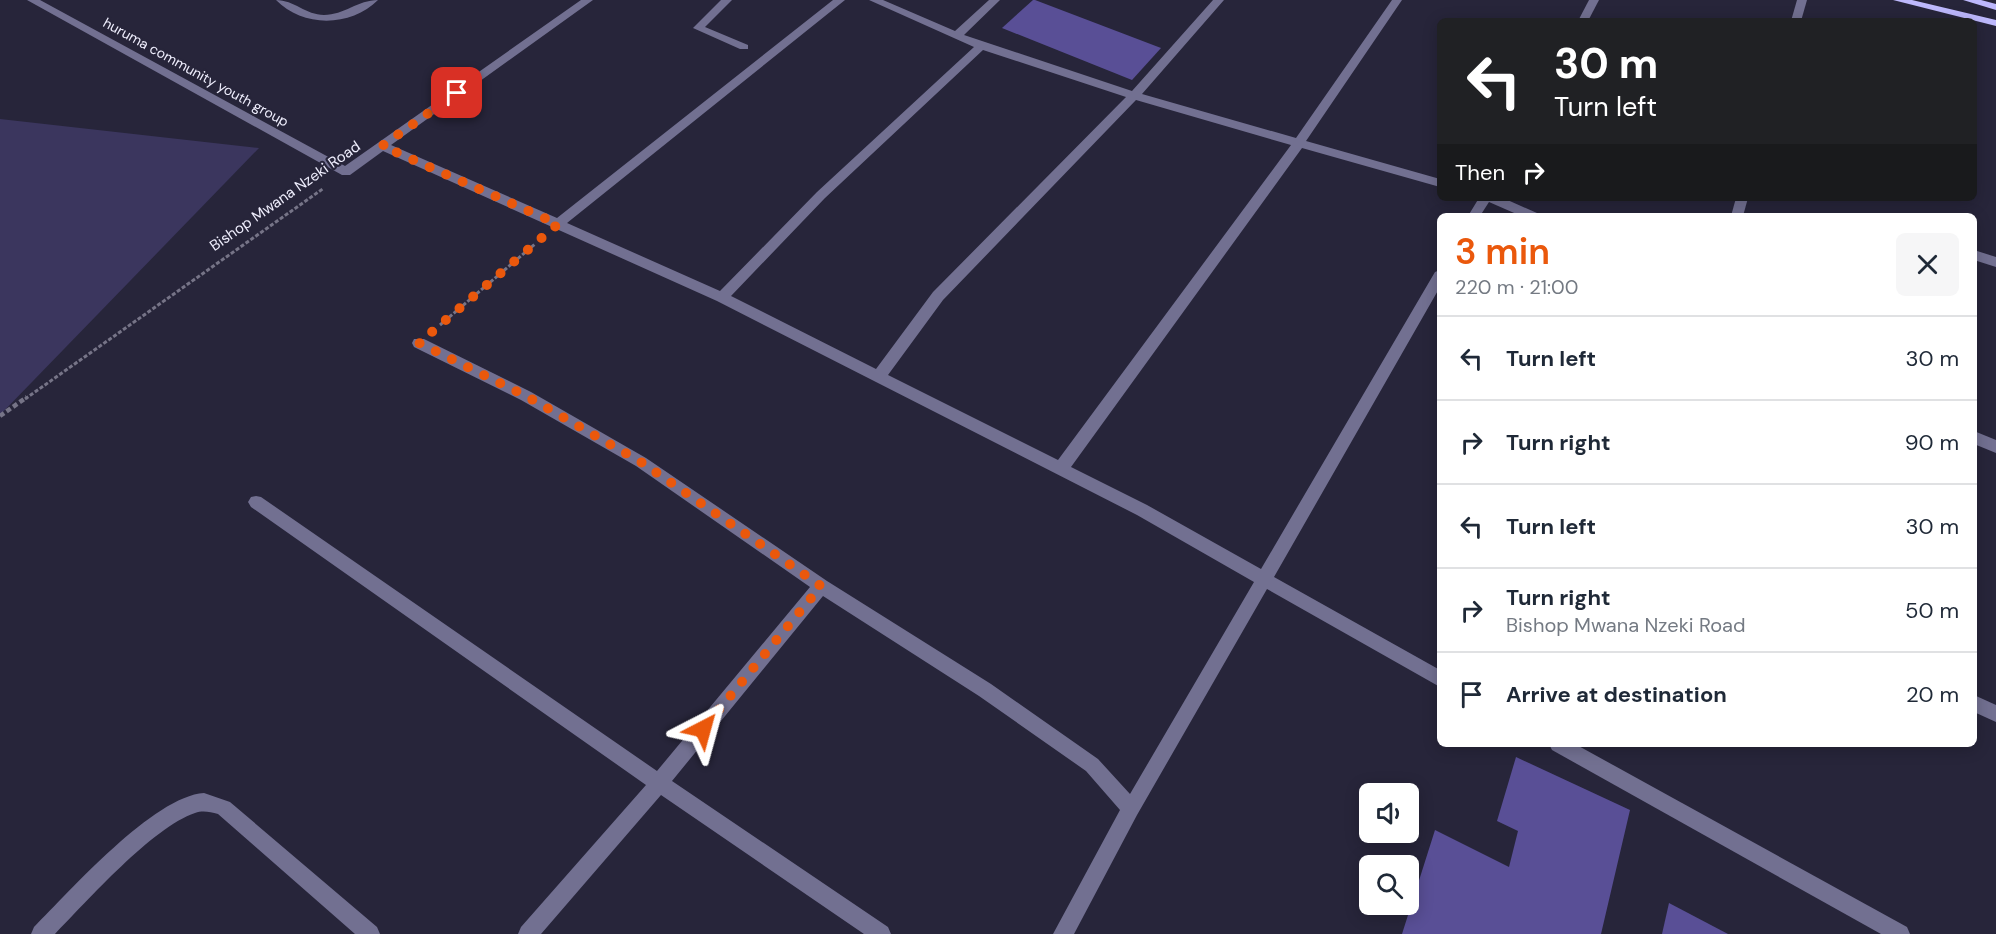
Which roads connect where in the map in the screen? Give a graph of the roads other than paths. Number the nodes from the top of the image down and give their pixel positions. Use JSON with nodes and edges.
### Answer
{"nodes":[{"id":1,"x":281,"y":0,"type":"edge"},
{"id":2,"x":373,"y":0,"type":"edge"},
{"id":3,"x":588,"y":0,"type":"edge"},
{"id":4,"x":727,"y":0,"type":"edge"},
{"id":5,"x":840,"y":0,"type":"edge"},
{"id":6,"x":874,"y":0,"type":"edge"},
{"id":7,"x":995,"y":0,"type":"edge"},
{"id":8,"x":1220,"y":0,"type":"edge"},
{"id":9,"x":1397,"y":0,"type":"edge"},
{"id":10,"x":1594,"y":0,"type":"edge"},
{"id":11,"x":1802,"y":0,"type":"edge"},
{"id":12,"x":1898,"y":0,"type":"edge"},
{"id":13,"x":1968,"y":0,"type":"edge"},
{"id":14,"x":39,"y":1,"type":"edge"},
{"id":15,"x":1996,"y":7,"type":"edge"},
{"id":16,"x":1585,"y":18,"type":"edge"},
{"id":17,"x":1797,"y":18,"type":"edge"},
{"id":18,"x":1972,"y":18,"type":"edge"},
{"id":19,"x":1977,"y":19,"type":"edge"},
{"id":20,"x":1996,"y":24,"type":"edge"},
{"id":21,"x":957,"y":35,"type":"junction"},
{"id":22,"x":981,"y":46,"type":"junction"},
{"id":23,"x":744,"y":48,"type":"dead end"},
{"id":24,"x":1134,"y":96,"type":"junction"},
{"id":25,"x":1299,"y":143,"type":"junction"},
{"id":26,"x":382,"y":146,"type":"junction"},
{"id":27,"x":346,"y":172,"type":"joint"},
{"id":28,"x":1437,"y":182,"type":"edge"},
{"id":29,"x":1498,"y":201,"type":"edge"},
{"id":30,"x":1526,"y":213,"type":"edge"},
{"id":31,"x":558,"y":224,"type":"junction"},
{"id":32,"x":1977,"y":256,"type":"edge"},
{"id":33,"x":1996,"y":262,"type":"edge"},
{"id":34,"x":1437,"y":280,"type":"edge"},
{"id":35,"x":722,"y":297,"type":"junction"},
{"id":36,"x":419,"y":343,"type":"road end"},
{"id":37,"x":878,"y":377,"type":"junction"},
{"id":38,"x":1977,"y":438,"type":"edge"},
{"id":39,"x":1996,"y":447,"type":"edge"},
{"id":40,"x":1061,"y":468,"type":"junction"},
{"id":41,"x":256,"y":502,"type":"dead end"},
{"id":42,"x":1263,"y":580,"type":"junction"},
{"id":43,"x":821,"y":586,"type":"junction"},
{"id":44,"x":1437,"y":677,"type":"edge"},
{"id":45,"x":1977,"y":704,"type":"edge"},
{"id":46,"x":1996,"y":714,"type":"edge"},
{"id":47,"x":1563,"y":747,"type":"edge"},
{"id":48,"x":659,"y":783,"type":"junction"},
{"id":49,"x":1131,"y":809,"type":"junction"},
{"id":50,"x":41,"y":934,"type":"edge"},
{"id":51,"x":370,"y":934,"type":"edge"},
{"id":52,"x":528,"y":934,"type":"edge"},
{"id":53,"x":881,"y":934,"type":"edge"},
{"id":54,"x":1063,"y":934,"type":"edge"},
{"id":55,"x":1900,"y":934,"type":"edge"}],
"edges":[{"from":1,"to":2,"type":"street"},
{"from":3,"to":26,"type":"street","name":"Bishop Mwana Nzeki Road"},
{"from":4,"to":23,"type":"street"},
{"from":5,"to":31,"type":"street"},
{"from":6,"to":21,"type":"street"},
{"from":7,"to":21,"type":"street"},
{"from":8,"to":24,"type":"street"},
{"from":9,"to":25,"type":"street"},
{"from":10,"to":16,"type":"street"},
{"from":11,"to":17,"type":"street"},
{"from":12,"to":18,"type":"main road"},
{"from":13,"to":15,"type":"main road"},
{"from":14,"to":27,"type":"street","name":"huruma community youth group"},
{"from":19,"to":20,"type":"main road"},
{"from":21,"to":22,"type":"street"},
{"from":22,"to":24,"type":"street"},
{"from":22,"to":35,"type":"street"},
{"from":24,"to":25,"type":"street"},
{"from":24,"to":37,"type":"street"},
{"from":25,"to":28,"type":"street"},
{"from":25,"to":40,"type":"street"},
{"from":26,"to":27,"type":"street","name":"Bishop Mwana Nzeki Road"},
{"from":26,"to":31,"type":"street"},
{"from":29,"to":30,"type":"street"},
{"from":31,"to":35,"type":"street"},
{"from":32,"to":33,"type":"street"},
{"from":34,"to":42,"type":"street"},
{"from":35,"to":37,"type":"street"},
{"from":36,"to":43,"type":"street"},
{"from":37,"to":40,"type":"street"},
{"from":38,"to":39,"type":"street"},
{"from":40,"to":42,"type":"street"},
{"from":41,"to":48,"type":"street"},
{"from":42,"to":44,"type":"street"},
{"from":42,"to":49,"type":"street"},
{"from":43,"to":48,"type":"street"},
{"from":43,"to":49,"type":"street"},
{"from":45,"to":46,"type":"street"},
{"from":47,"to":55,"type":"street"},
{"from":48,"to":52,"type":"street"},
{"from":48,"to":53,"type":"street"},
{"from":49,"to":54,"type":"street"},
{"from":50,"to":51,"type":"street"}]}
